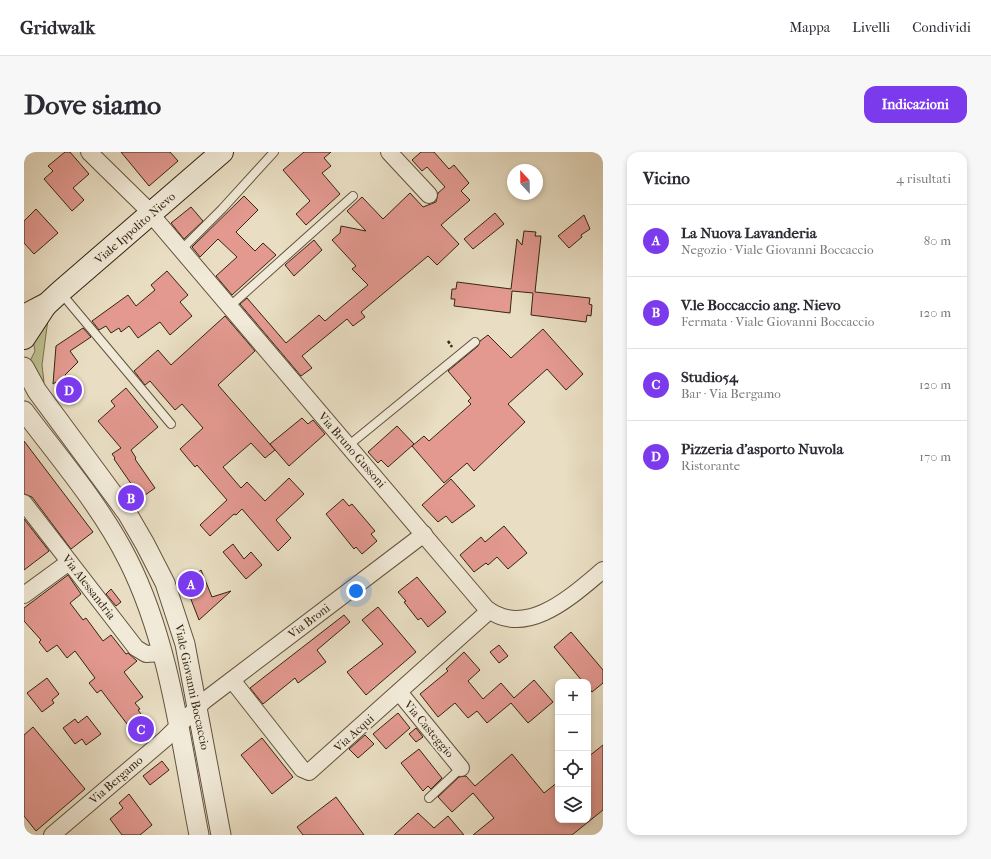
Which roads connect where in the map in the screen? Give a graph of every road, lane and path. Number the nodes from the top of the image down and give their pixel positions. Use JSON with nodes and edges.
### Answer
{"nodes":[{"id":1,"x":89,"y":152,"type":"edge"},
{"id":2,"x":222,"y":152,"type":"edge"},
{"id":3,"x":274,"y":152,"type":"edge"},
{"id":4,"x":389,"y":152,"type":"edge"},
{"id":5,"x":429,"y":195,"type":"dead end"},
{"id":6,"x":353,"y":196,"type":"dead end"},
{"id":7,"x":151,"y":215,"type":"junction"},
{"id":8,"x":181,"y":250,"type":"junction"},
{"id":9,"x":54,"y":298,"type":"junction"},
{"id":10,"x":229,"y":307,"type":"junction"},
{"id":11,"x":24,"y":316,"type":"edge"},
{"id":12,"x":24,"y":338,"type":"edge"},
{"id":13,"x":475,"y":342,"type":"dead end"},
{"id":14,"x":24,"y":367,"type":"edge"},
{"id":15,"x":24,"y":411,"type":"edge"},
{"id":16,"x":171,"y":424,"type":"dead end"},
{"id":17,"x":349,"y":446,"type":"junction"},
{"id":18,"x":24,"y":503,"type":"edge"},
{"id":19,"x":424,"y":534,"type":"junction"},
{"id":20,"x":69,"y":562,"type":"junction"},
{"id":21,"x":603,"y":570,"type":"edge"},
{"id":22,"x":24,"y":595,"type":"edge"},
{"id":23,"x":489,"y":611,"type":"junction"},
{"id":24,"x":163,"y":653,"type":"junction"},
{"id":25,"x":232,"y":680,"type":"junction"},
{"id":26,"x":399,"y":692,"type":"junction"},
{"id":27,"x":196,"y":708,"type":"junction"},
{"id":28,"x":178,"y":726,"type":"junction"},
{"id":29,"x":461,"y":768,"type":"joint"},
{"id":30,"x":429,"y":798,"type":"dead end"},
{"id":31,"x":52,"y":835,"type":"edge"},
{"id":32,"x":199,"y":835,"type":"edge"},
{"id":33,"x":221,"y":835,"type":"edge"}],
"edges":[{"from":1,"to":7,"type":"street","name":"Via Bruno Gussoni"},
{"from":2,"to":7,"type":"main road","name":"Viale Ippolito Nievo"},
{"from":3,"to":8,"type":"lane"},
{"from":4,"to":5,"type":"street"},
{"from":6,"to":10,"type":"lane"},
{"from":7,"to":8,"type":"street","name":"Via Bruno Gussoni"},
{"from":7,"to":9,"type":"main road","name":"Viale Ippolito Nievo"},
{"from":8,"to":10,"type":"street","name":"Via Bruno Gussoni"},
{"from":9,"to":11,"type":"main road","name":"Viale Ippolito Nievo"},
{"from":9,"to":12,"type":"main road","name":"Viale Ippolito Nievo"},
{"from":9,"to":16,"type":"lane"},
{"from":10,"to":17,"type":"street","name":"Via Bruno Gussoni"},
{"from":13,"to":17,"type":"lane"},
{"from":14,"to":27,"type":"street","name":"Viale Giovanni Boccaccio"},
{"from":15,"to":24,"type":"street","name":"Viale Giovanni Boccaccio"},
{"from":17,"to":19,"type":"street","name":"Via Bruno Gussoni"},
{"from":18,"to":20,"type":"street","name":"Via Alessandria"},
{"from":19,"to":23,"type":"street","name":"Via Bruno Gussoni"},
{"from":19,"to":25,"type":"street","name":"Via Broni"},
{"from":20,"to":22,"type":"street"},
{"from":20,"to":24,"type":"street","name":"Via Alessandria"},
{"from":21,"to":23,"type":"street","name":"Via Bruno Gussoni"},
{"from":23,"to":26,"type":"street","name":"Via Acqui"},
{"from":24,"to":28,"type":"street","name":"Viale Giovanni Boccaccio"},
{"from":25,"to":26,"type":"street","name":"Via Acqui"},
{"from":25,"to":27,"type":"street","name":"Via Broni"},
{"from":26,"to":29,"type":"street","name":"Via Casteggio"},
{"from":27,"to":28,"type":"street","name":"Via Bergamo"},
{"from":27,"to":33,"type":"street","name":"Viale Giovanni Boccaccio"},
{"from":28,"to":31,"type":"street","name":"Via Bergamo"},
{"from":28,"to":32,"type":"street","name":"Viale Giovanni Boccaccio"},
{"from":29,"to":30,"type":"lane","name":"Via Casteggio"}]}
